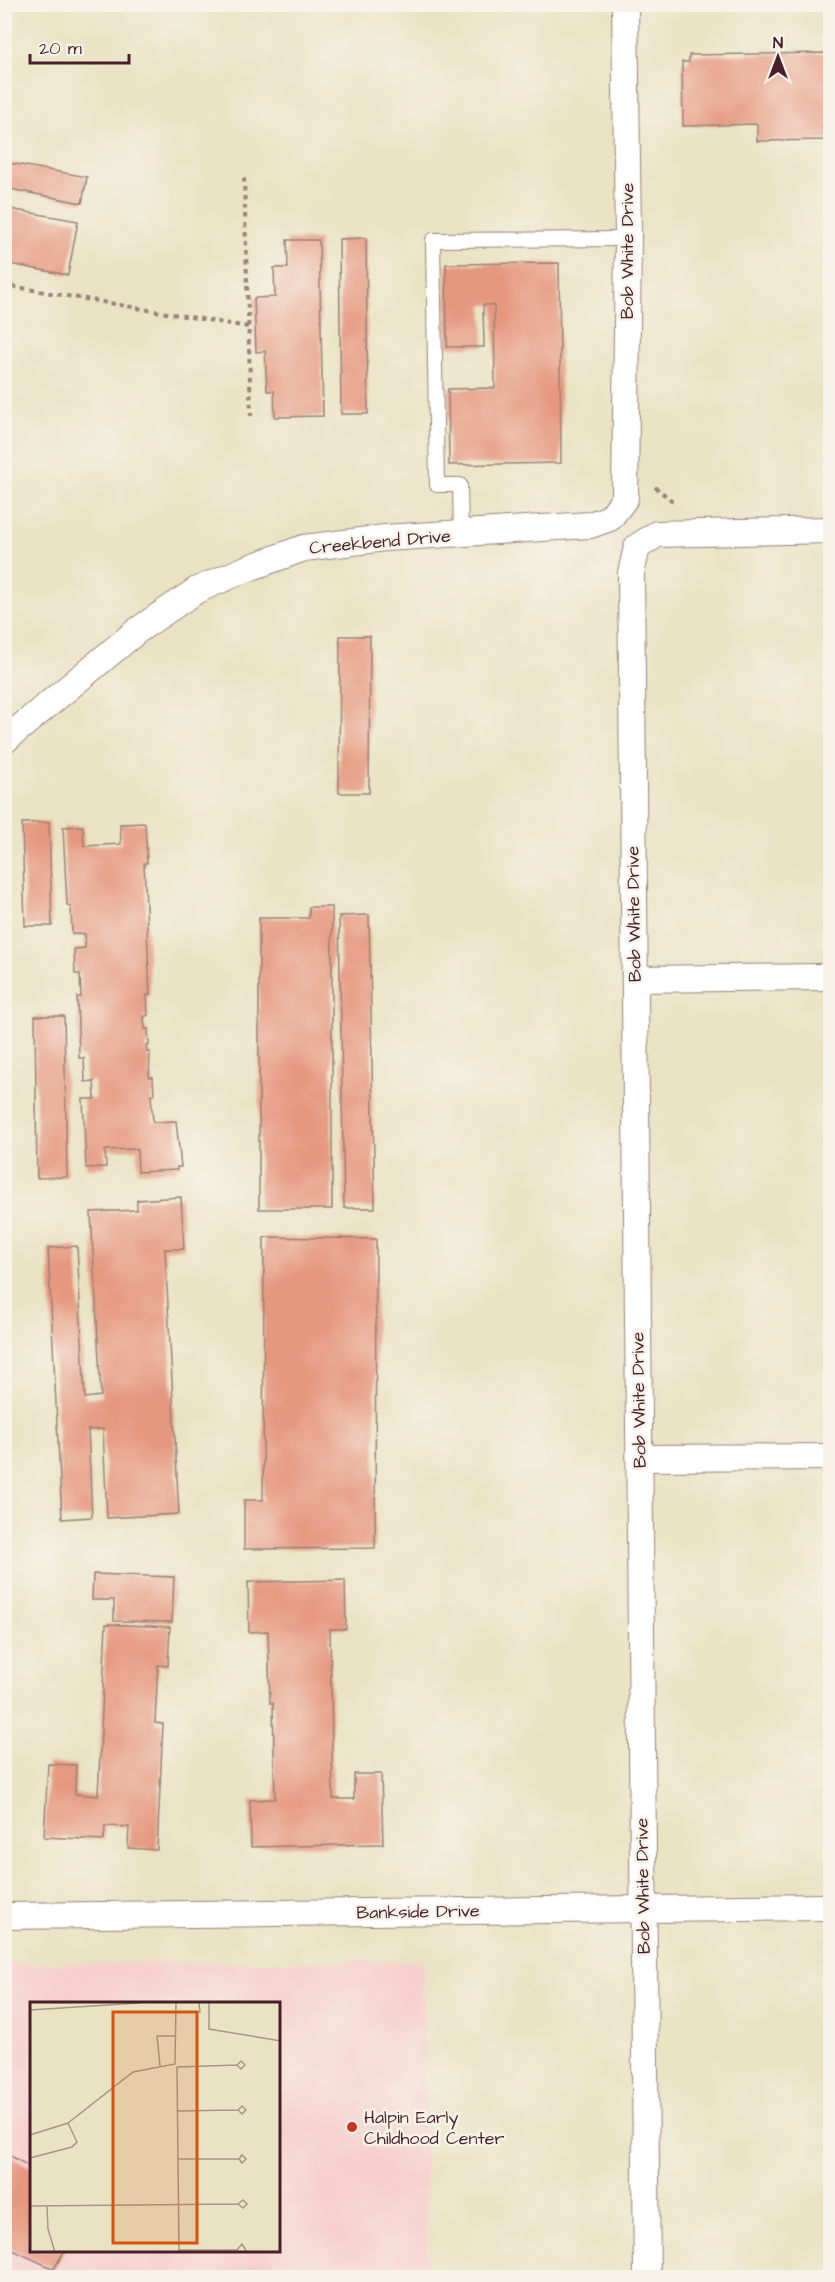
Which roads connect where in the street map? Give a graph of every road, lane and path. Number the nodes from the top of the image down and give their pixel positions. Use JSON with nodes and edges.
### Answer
{"nodes":[{"id":1,"x":625,"y":4,"type":"edge"},
{"id":2,"x":244,"y":178,"type":"dead end"},
{"id":3,"x":628,"y":239,"type":"junction"},
{"id":4,"x":4,"y":285,"type":"edge"},
{"id":5,"x":248,"y":327,"type":"junction"},
{"id":6,"x":251,"y":416,"type":"dead end"},
{"id":7,"x":625,"y":488,"type":"junction"},
{"id":8,"x":831,"y":530,"type":"edge"},
{"id":9,"x":685,"y":533,"type":"junction"},
{"id":10,"x":461,"y":534,"type":"junction"},
{"id":11,"x":4,"y":741,"type":"edge"},
{"id":12,"x":831,"y":977,"type":"edge"},
{"id":13,"x":635,"y":979,"type":"junction"},
{"id":14,"x":831,"y":1457,"type":"edge"},
{"id":15,"x":640,"y":1458,"type":"junction"},
{"id":16,"x":831,"y":1907,"type":"edge"},
{"id":17,"x":644,"y":1909,"type":"junction"},
{"id":18,"x":4,"y":1916,"type":"edge"},
{"id":19,"x":647,"y":2277,"type":"edge"}],
"edges":[{"from":1,"to":3,"type":"street","name":"Bob White Drive"},
{"from":2,"to":5,"type":"path"},
{"from":3,"to":7,"type":"street","name":"Bob White Drive"},
{"from":3,"to":10,"type":"lane"},
{"from":4,"to":5,"type":"path"},
{"from":5,"to":6,"type":"path"},
{"from":7,"to":9,"type":"path"},
{"from":7,"to":10,"type":"street","name":"Creekbend Drive"},
{"from":8,"to":9,"type":"street"},
{"from":9,"to":13,"type":"street","name":"Bob White Drive"},
{"from":10,"to":11,"type":"street","name":"Creekbend Drive"},
{"from":12,"to":13,"type":"street"},
{"from":13,"to":15,"type":"street","name":"Bob White Drive"},
{"from":14,"to":15,"type":"street"},
{"from":15,"to":17,"type":"street","name":"Bob White Drive"},
{"from":16,"to":17,"type":"street","name":"Bankside Drive"},
{"from":17,"to":18,"type":"street","name":"Bankside Drive"},
{"from":17,"to":19,"type":"street","name":"Bob White Drive"}]}
